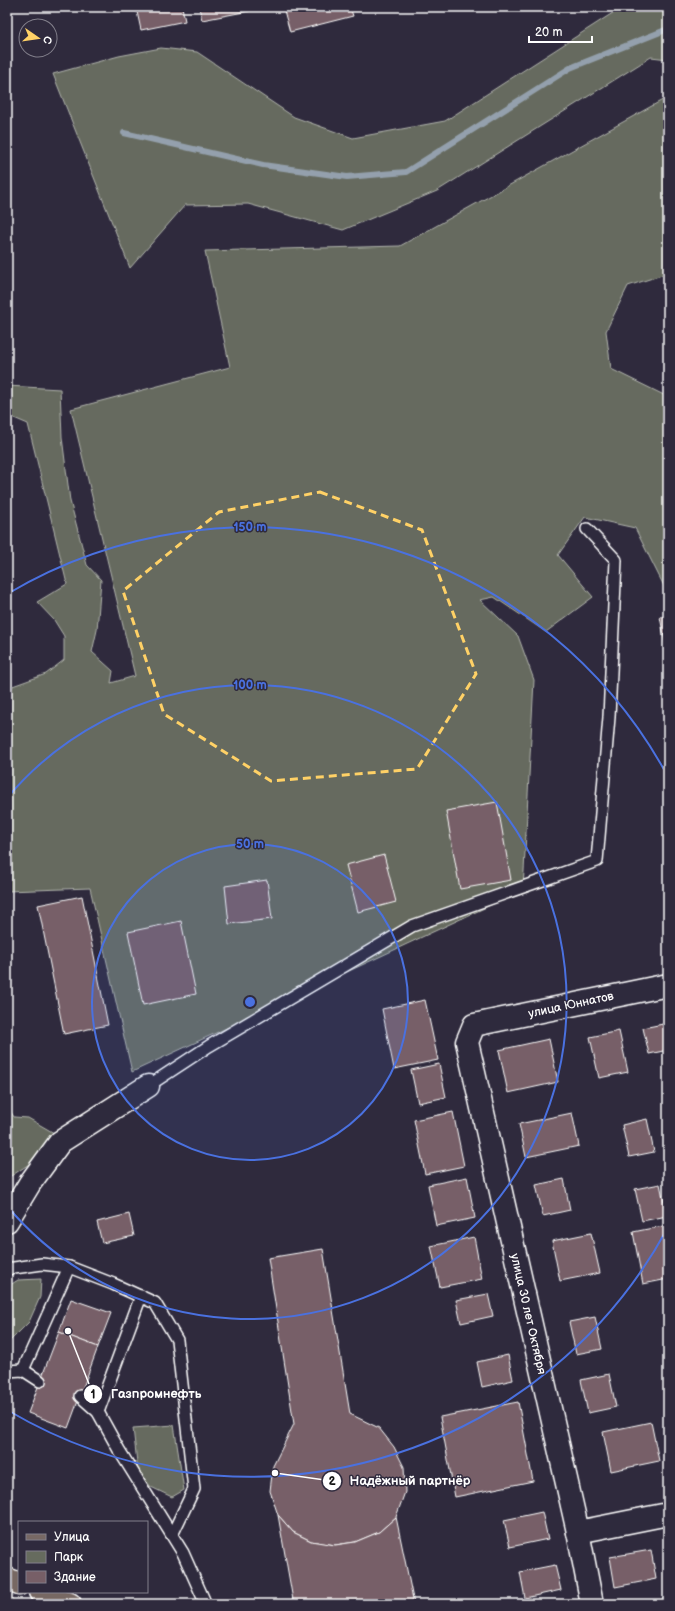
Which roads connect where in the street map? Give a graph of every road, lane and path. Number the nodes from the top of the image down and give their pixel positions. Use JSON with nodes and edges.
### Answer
{"nodes":[{"id":1,"x":587,"y":529,"type":"dead end"},
{"id":2,"x":668,"y":985,"type":"edge"},
{"id":3,"x":474,"y":1025,"type":"joint"},
{"id":4,"x":148,"y":1086,"type":"joint"},
{"id":5,"x":7,"y":1221,"type":"edge"},
{"id":6,"x":69,"y":1266,"type":"junction"},
{"id":7,"x":7,"y":1269,"type":"edge"},
{"id":8,"x":141,"y":1296,"type":"junction"},
{"id":9,"x":23,"y":1370,"type":"junction"},
{"id":10,"x":7,"y":1371,"type":"edge"},
{"id":11,"x":40,"y":1381,"type":"dead end"},
{"id":12,"x":80,"y":1396,"type":"dead end"},
{"id":13,"x":98,"y":1412,"type":"junction"},
{"id":14,"x":668,"y":1514,"type":"edge"},
{"id":15,"x":578,"y":1532,"type":"junction"},
{"id":16,"x":172,"y":1535,"type":"junction"},
{"id":17,"x":7,"y":1579,"type":"edge"},
{"id":18,"x":18,"y":1584,"type":"edge"},
{"id":19,"x":42,"y":1593,"type":"edge"},
{"id":20,"x":70,"y":1604,"type":"edge"},
{"id":21,"x":204,"y":1604,"type":"edge"},
{"id":22,"x":592,"y":1604,"type":"edge"}],
"edges":[{"from":1,"to":4,"type":"lane"},
{"from":2,"to":3,"type":"street","name":"улица Юннатов"},
{"from":3,"to":15,"type":"street","name":"улица 30 лет Октября"},
{"from":4,"to":5,"type":"street"},
{"from":6,"to":7,"type":"lane"},
{"from":6,"to":8,"type":"lane"},
{"from":6,"to":9,"type":"lane"},
{"from":8,"to":13,"type":"lane"},
{"from":8,"to":16,"type":"lane"},
{"from":9,"to":10,"type":"lane"},
{"from":9,"to":11,"type":"lane"},
{"from":12,"to":13,"type":"lane"},
{"from":13,"to":16,"type":"lane"},
{"from":14,"to":15,"type":"street"},
{"from":15,"to":22,"type":"street","name":"улица 30 лет Октября"},
{"from":16,"to":21,"type":"lane"},
{"from":17,"to":18,"type":"main road"},
{"from":19,"to":20,"type":"main road"}]}
